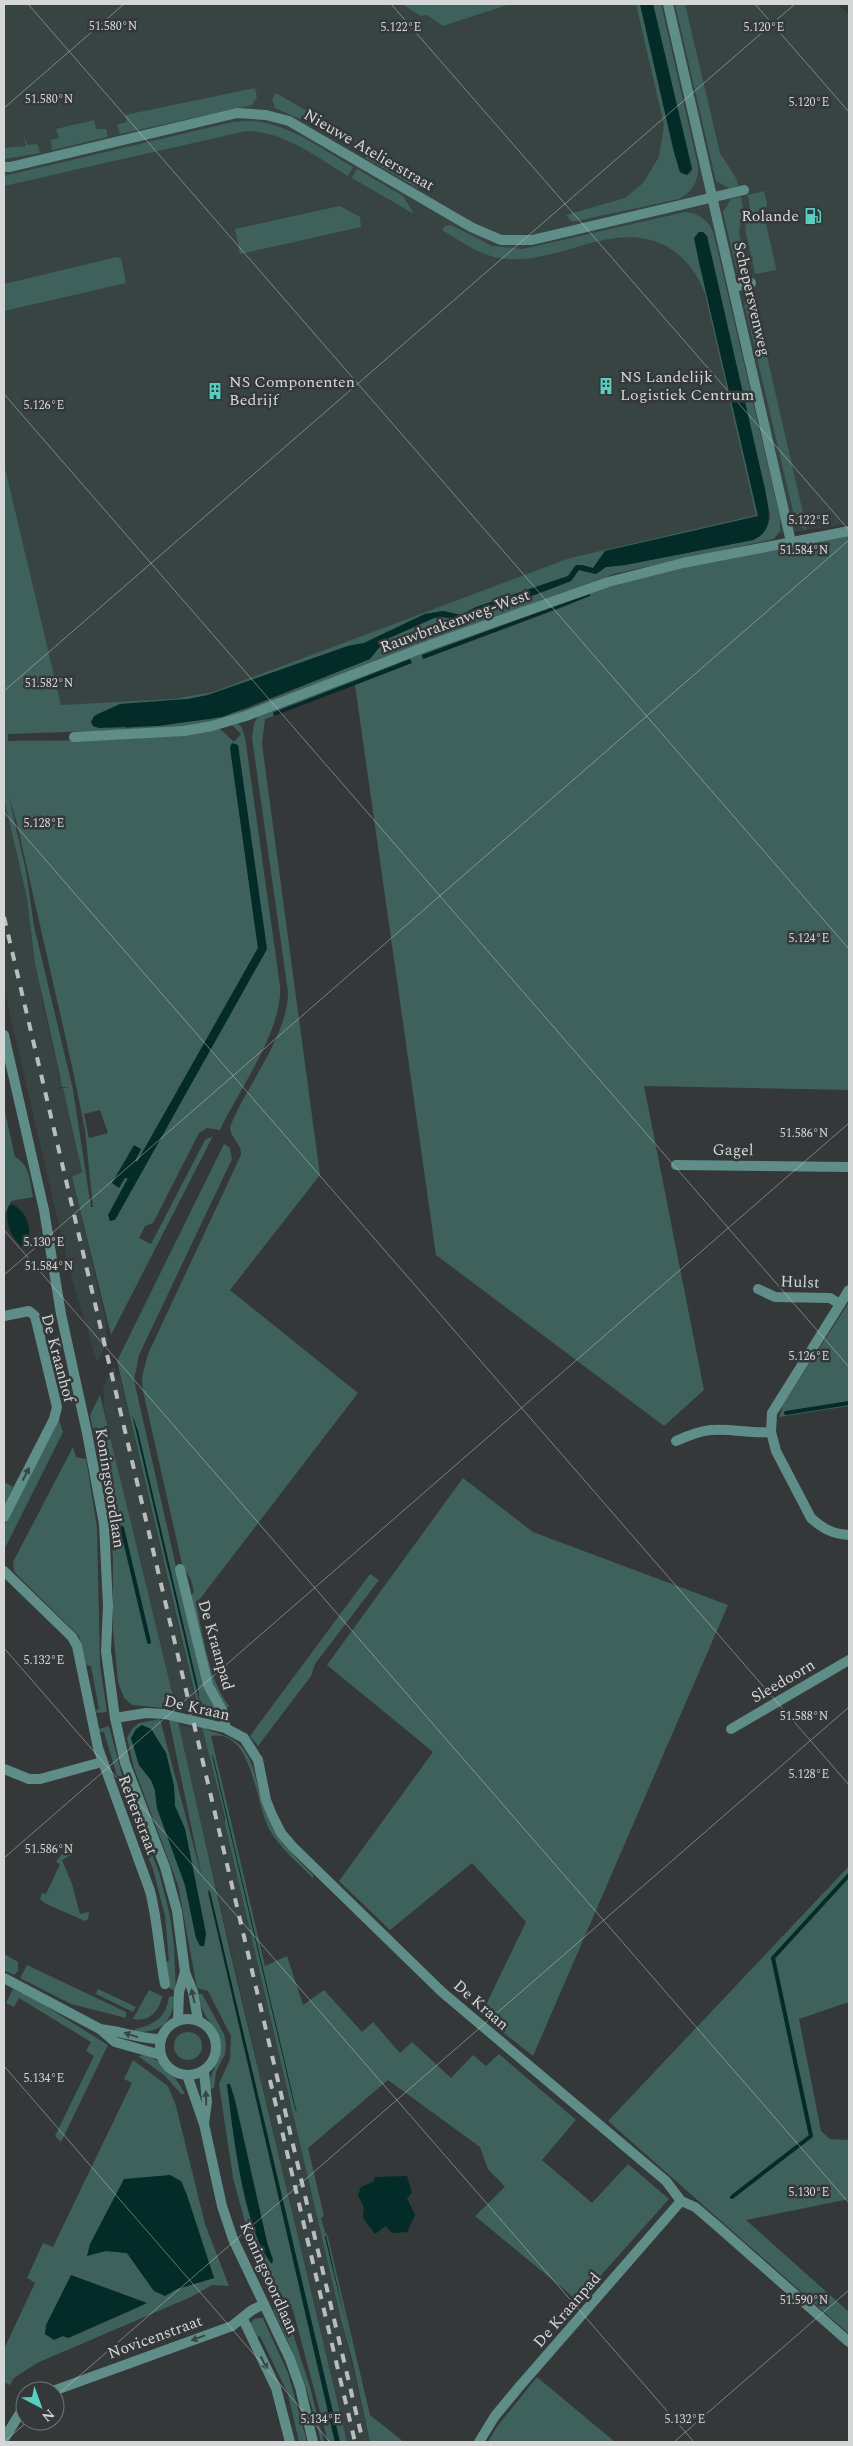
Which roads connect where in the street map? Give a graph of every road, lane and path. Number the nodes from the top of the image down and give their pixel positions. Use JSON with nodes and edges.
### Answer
{"nodes":[{"id":1,"x":668,"y":4,"type":"edge"},
{"id":2,"x":4,"y":167,"type":"edge"},
{"id":3,"x":744,"y":190,"type":"dead end"},
{"id":4,"x":714,"y":198,"type":"junction"},
{"id":5,"x":751,"y":283,"type":"dead end"},
{"id":6,"x":734,"y":287,"type":"junction"},
{"id":7,"x":849,"y":531,"type":"edge"},
{"id":8,"x":791,"y":542,"type":"junction"},
{"id":9,"x":74,"y":737,"type":"dead end"},
{"id":10,"x":4,"y":1035,"type":"edge"},
{"id":11,"x":676,"y":1165,"type":"dead end"},
{"id":12,"x":849,"y":1167,"type":"edge"},
{"id":13,"x":758,"y":1288,"type":"dead end"},
{"id":14,"x":849,"y":1290,"type":"edge"},
{"id":15,"x":840,"y":1304,"type":"junction"},
{"id":16,"x":4,"y":1316,"type":"edge"},
{"id":17,"x":771,"y":1432,"type":"junction"},
{"id":18,"x":676,"y":1440,"type":"dead end"},
{"id":19,"x":4,"y":1517,"type":"edge"},
{"id":20,"x":849,"y":1535,"type":"edge"},
{"id":21,"x":180,"y":1569,"type":"dead end"},
{"id":22,"x":4,"y":1571,"type":"edge"},
{"id":23,"x":849,"y":1660,"type":"edge"},
{"id":24,"x":115,"y":1718,"type":"junction"},
{"id":25,"x":225,"y":1728,"type":"junction"},
{"id":26,"x":731,"y":1728,"type":"dead end"},
{"id":27,"x":102,"y":1762,"type":"junction"},
{"id":28,"x":4,"y":1769,"type":"edge"},
{"id":29,"x":185,"y":1972,"type":"junction"},
{"id":30,"x":4,"y":1978,"type":"edge"},
{"id":31,"x":165,"y":1984,"type":"dead end"},
{"id":32,"x":178,"y":2020,"type":"junction"},
{"id":33,"x":198,"y":2020,"type":"junction"},
{"id":34,"x":100,"y":2029,"type":"junction"},
{"id":35,"x":161,"y":2038,"type":"junction"},
{"id":36,"x":161,"y":2055,"type":"junction"},
{"id":37,"x":204,"y":2071,"type":"junction"},
{"id":38,"x":187,"y":2075,"type":"junction"},
{"id":39,"x":204,"y":2124,"type":"junction"},
{"id":40,"x":681,"y":2201,"type":"junction"},
{"id":41,"x":264,"y":2304,"type":"junction"},
{"id":42,"x":243,"y":2319,"type":"junction"},
{"id":43,"x":849,"y":2342,"type":"edge"},
{"id":44,"x":65,"y":2387,"type":"edge"},
{"id":45,"x":15,"y":2421,"type":"edge"},
{"id":46,"x":4,"y":2438,"type":"edge"},
{"id":47,"x":290,"y":2442,"type":"edge"},
{"id":48,"x":313,"y":2442,"type":"edge"},
{"id":49,"x":479,"y":2442,"type":"edge"}],
"edges":[{"from":1,"to":4,"type":"street","name":"Schepersvenweg"},
{"from":2,"to":4,"type":"street","name":"Nieuwe Atelierstraat"},
{"from":3,"to":4,"type":"street","name":"Nieuwe Atelierstraat"},
{"from":4,"to":6,"type":"street","name":"Schepersvenweg"},
{"from":5,"to":6,"type":"street"},
{"from":6,"to":8,"type":"street","name":"Schepersvenweg"},
{"from":7,"to":8,"type":"street","name":"Rauwbrakenweg-West"},
{"from":8,"to":9,"type":"street","name":"Rauwbrakenweg-West"},
{"from":10,"to":24,"type":"street","name":"Koningsoordlaan"},
{"from":11,"to":12,"type":"street","name":"Gagel"},
{"from":13,"to":15,"type":"street","name":"Hulst"},
{"from":14,"to":15,"type":"street"},
{"from":15,"to":17,"type":"street"},
{"from":19,"to":16,"type":"street","name":"De Kraanhof","one_way":true},
{"from":17,"to":18,"type":"street"},
{"from":17,"to":20,"type":"street"},
{"from":21,"to":25,"type":"street","name":"De Kraanpad"},
{"from":22,"to":27,"type":"street","name":"Refterstraat"},
{"from":23,"to":26,"type":"street","name":"Sleedoorn"},
{"from":24,"to":25,"type":"street","name":"De Kraan"},
{"from":24,"to":29,"type":"street","name":"Koningsoordlaan"},
{"from":25,"to":40,"type":"street","name":"De Kraan"},
{"from":27,"to":28,"type":"street"},
{"from":27,"to":31,"type":"street","name":"Refterstraat"},
{"from":29,"to":32,"type":"street","name":"Koningsoordlaan"},
{"from":33,"to":29,"type":"street","name":"Koningsoordlaan","one_way":true},
{"from":30,"to":34,"type":"street"},
{"from":32,"to":33,"type":"street"},
{"from":32,"to":35,"type":"street"},
{"from":33,"to":37,"type":"street"},
{"from":35,"to":34,"type":"street","one_way":true},
{"from":34,"to":36,"type":"street"},
{"from":35,"to":36,"type":"street"},
{"from":36,"to":38,"type":"street"},
{"from":37,"to":38,"type":"street"},
{"from":39,"to":37,"type":"street","name":"Koningsoordlaan","one_way":true},
{"from":38,"to":39,"type":"street","name":"Koningsoordlaan"},
{"from":39,"to":41,"type":"street","name":"Koningsoordlaan"},
{"from":40,"to":43,"type":"street","name":"De Kraan"},
{"from":40,"to":49,"type":"street","name":"De Kraanpad"},
{"from":41,"to":42,"type":"street","name":"Novicenstraat"},
{"from":41,"to":48,"type":"street","name":"Koningsoordlaan"},
{"from":42,"to":44,"type":"street","name":"Novicenstraat","one_way":true},
{"from":42,"to":47,"type":"street","one_way":true},
{"from":45,"to":46,"type":"street"}]}
